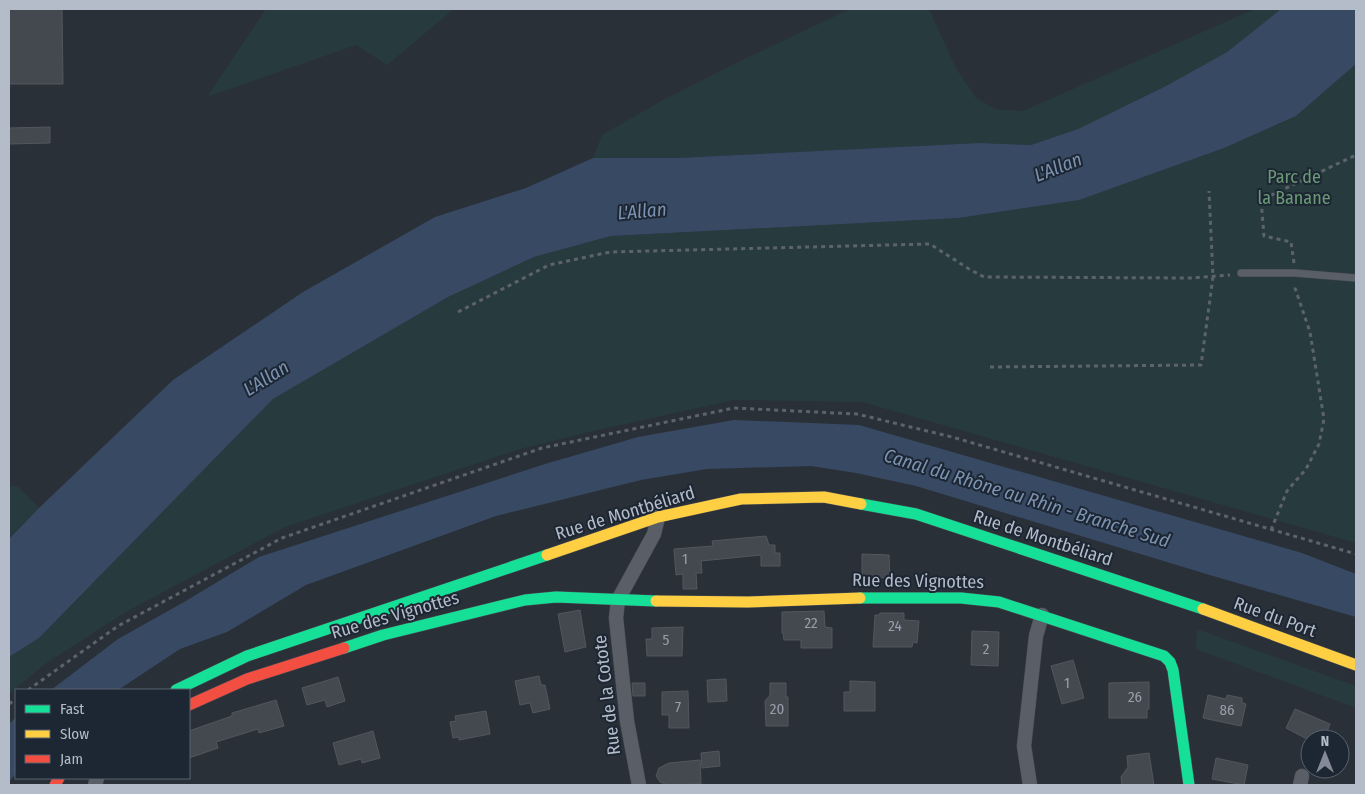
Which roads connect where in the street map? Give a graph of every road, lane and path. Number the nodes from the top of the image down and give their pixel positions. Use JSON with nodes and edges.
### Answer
{"nodes":[{"id":1,"x":1356,"y":155,"type":"edge"},
{"id":2,"x":1209,"y":191,"type":"dead end"},
{"id":3,"x":1241,"y":273,"type":"joint"},
{"id":4,"x":1296,"y":273,"type":"junction"},
{"id":5,"x":1213,"y":277,"type":"junction"},
{"id":6,"x":1356,"y":278,"type":"edge"},
{"id":7,"x":458,"y":312,"type":"dead end"},
{"id":8,"x":990,"y":366,"type":"dead end"},
{"id":9,"x":658,"y":517,"type":"junction"},
{"id":10,"x":1271,"y":530,"type":"dead end"},
{"id":11,"x":618,"y":600,"type":"junction"},
{"id":12,"x":1182,"y":602,"type":"joint"},
{"id":13,"x":1042,"y":615,"type":"junction"},
{"id":14,"x":1356,"y":665,"type":"edge"},
{"id":15,"x":178,"y":689,"type":"edge"},
{"id":16,"x":190,"y":705,"type":"edge"},
{"id":17,"x":639,"y":785,"type":"edge"},
{"id":18,"x":1030,"y":785,"type":"edge"},
{"id":19,"x":1189,"y":785,"type":"edge"}],
"edges":[{"from":1,"to":4,"type":"path"},
{"from":2,"to":5,"type":"path"},
{"from":3,"to":4,"type":"lane"},
{"from":3,"to":5,"type":"path"},
{"from":4,"to":6,"type":"lane"},
{"from":4,"to":10,"type":"path"},
{"from":5,"to":7,"type":"path"},
{"from":5,"to":8,"type":"path"},
{"from":9,"to":11,"type":"street"},
{"from":9,"to":12,"type":"main road","name":"Rue de Montbéliard"},
{"from":9,"to":15,"type":"main road","name":"Rue de Montbéliard"},
{"from":11,"to":13,"type":"main road","name":"Rue des Vignottes"},
{"from":11,"to":16,"type":"main road","name":"Rue des Vignottes"},
{"from":11,"to":17,"type":"street","name":"Rue de la Cotote"},
{"from":12,"to":14,"type":"main road","name":"Rue du Port"},
{"from":13,"to":18,"type":"street"},
{"from":13,"to":19,"type":"main road","name":"Rue des Vignottes"}]}
